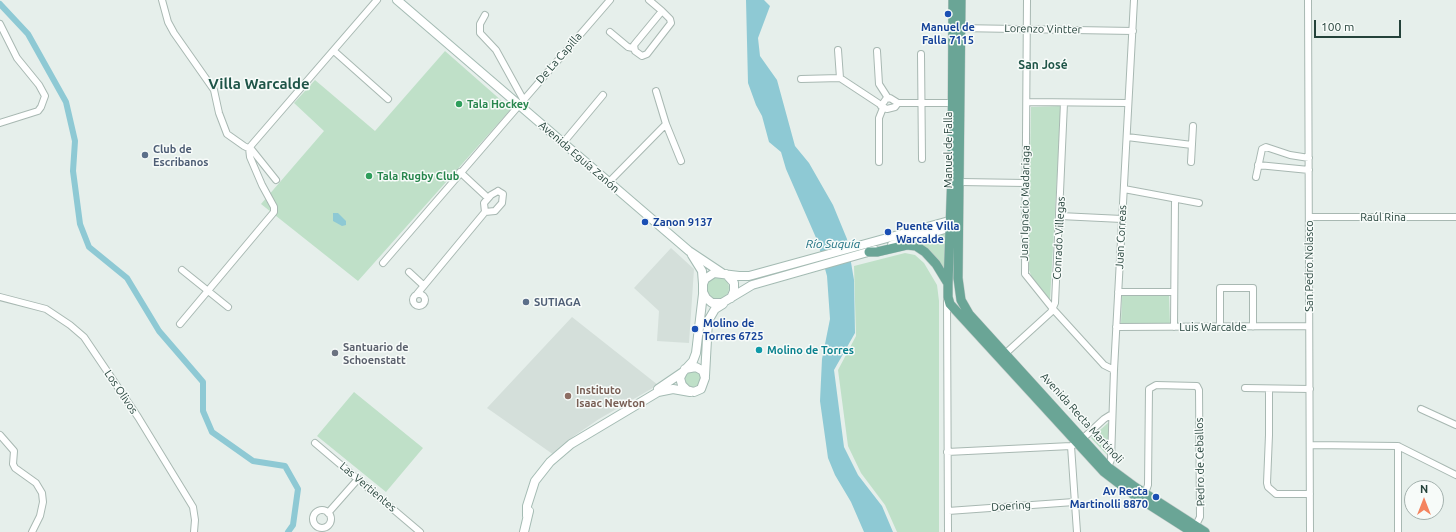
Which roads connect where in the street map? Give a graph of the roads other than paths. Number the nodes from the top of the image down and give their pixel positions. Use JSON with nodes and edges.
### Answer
{"nodes":[{"id":1,"x":162,"y":0,"type":"edge"},
{"id":2,"x":377,"y":0,"type":"edge"},
{"id":3,"x":397,"y":0,"type":"edge"},
{"id":4,"x":610,"y":0,"type":"edge"},
{"id":5,"x":649,"y":0,"type":"edge"},
{"id":6,"x":953,"y":0,"type":"edge"},
{"id":7,"x":961,"y":0,"type":"edge"},
{"id":8,"x":1028,"y":0,"type":"edge"},
{"id":9,"x":1134,"y":0,"type":"edge"},
{"id":10,"x":1308,"y":0,"type":"edge"},
{"id":11,"x":662,"y":11,"type":"junction"},
{"id":12,"x":485,"y":15,"type":"dead end"},
{"id":13,"x":0,"y":24,"type":"edge"},
{"id":14,"x":957,"y":28,"type":"junction"},
{"id":15,"x":1027,"y":29,"type":"junction"},
{"id":16,"x":1132,"y":31,"type":"junction"},
{"id":17,"x":610,"y":32,"type":"dead end"},
{"id":18,"x":633,"y":48,"type":"junction"},
{"id":19,"x":838,"y":50,"type":"dead end"},
{"id":20,"x":334,"y":51,"type":"junction"},
{"id":21,"x":877,"y":51,"type":"dead end"},
{"id":22,"x":920,"y":54,"type":"dead end"},
{"id":23,"x":840,"y":78,"type":"junction"},
{"id":24,"x":801,"y":79,"type":"dead end"},
{"id":25,"x":656,"y":91,"type":"dead end"},
{"id":26,"x":603,"y":95,"type":"dead end"},
{"id":27,"x":888,"y":98,"type":"junction"},
{"id":28,"x":388,"y":99,"type":"dead end"},
{"id":29,"x":520,"y":102,"type":"junction"},
{"id":30,"x":1027,"y":102,"type":"junction"},
{"id":31,"x":898,"y":103,"type":"junction"},
{"id":32,"x":952,"y":103,"type":"junction"},
{"id":33,"x":1064,"y":103,"type":"junction"},
{"id":34,"x":1128,"y":103,"type":"junction"},
{"id":35,"x":921,"y":104,"type":"junction"},
{"id":36,"x":882,"y":106,"type":"junction"},
{"id":37,"x":0,"y":123,"type":"edge"},
{"id":38,"x":666,"y":124,"type":"junction"},
{"id":39,"x":1193,"y":126,"type":"dead end"},
{"id":40,"x":1127,"y":137,"type":"junction"},
{"id":41,"x":563,"y":143,"type":"junction"},
{"id":42,"x":1192,"y":145,"type":"junction"},
{"id":43,"x":249,"y":148,"type":"junction"},
{"id":44,"x":922,"y":158,"type":"dead end"},
{"id":45,"x":1309,"y":158,"type":"junction"},
{"id":46,"x":681,"y":161,"type":"dead end"},
{"id":47,"x":879,"y":162,"type":"dead end"},
{"id":48,"x":1191,"y":162,"type":"dead end"},
{"id":49,"x":1258,"y":165,"type":"junction"},
{"id":50,"x":1309,"y":170,"type":"junction"},
{"id":51,"x":460,"y":172,"type":"junction"},
{"id":52,"x":1256,"y":177,"type":"dead end"},
{"id":53,"x":276,"y":180,"type":"dead end"},
{"id":54,"x":609,"y":182,"type":"junction"},
{"id":55,"x":1025,"y":183,"type":"junction"},
{"id":56,"x":960,"y":185,"type":"junction"},
{"id":57,"x":1124,"y":189,"type":"junction"},
{"id":58,"x":488,"y":198,"type":"junction"},
{"id":59,"x":1175,"y":199,"type":"junction"},
{"id":60,"x":1198,"y":203,"type":"dead end"},
{"id":61,"x":485,"y":212,"type":"junction"},
{"id":62,"x":1060,"y":216,"type":"junction"},
{"id":63,"x":1309,"y":217,"type":"junction"},
{"id":64,"x":1456,"y":217,"type":"edge"},
{"id":65,"x":1122,"y":219,"type":"junction"},
{"id":66,"x":950,"y":224,"type":"junction"},
{"id":67,"x":689,"y":251,"type":"junction"},
{"id":68,"x":866,"y":253,"type":"junction"},
{"id":69,"x":383,"y":262,"type":"dead end"},
{"id":70,"x":182,"y":270,"type":"dead end"},
{"id":71,"x":409,"y":272,"type":"dead end"},
{"id":72,"x":724,"y":273,"type":"junction"},
{"id":73,"x":423,"y":285,"type":"junction"},
{"id":74,"x":948,"y":287,"type":"junction"},
{"id":75,"x":208,"y":290,"type":"junction"},
{"id":76,"x":703,"y":290,"type":"junction"},
{"id":77,"x":1118,"y":292,"type":"junction"},
{"id":78,"x":1174,"y":292,"type":"junction"},
{"id":79,"x":417,"y":294,"type":"dead end"},
{"id":80,"x":0,"y":297,"type":"edge"},
{"id":81,"x":728,"y":300,"type":"junction"},
{"id":82,"x":961,"y":300,"type":"junction"},
{"id":83,"x":228,"y":307,"type":"dead end"},
{"id":84,"x":1053,"y":309,"type":"junction"},
{"id":85,"x":956,"y":312,"type":"junction"},
{"id":86,"x":946,"y":321,"type":"junction"},
{"id":87,"x":180,"y":324,"type":"dead end"},
{"id":88,"x":1309,"y":326,"type":"junction"},
{"id":89,"x":1116,"y":327,"type":"junction"},
{"id":90,"x":1174,"y":327,"type":"junction"},
{"id":91,"x":1220,"y":327,"type":"junction"},
{"id":92,"x":1253,"y":327,"type":"junction"},
{"id":93,"x":1006,"y":353,"type":"junction"},
{"id":94,"x":684,"y":370,"type":"junction"},
{"id":95,"x":1114,"y":370,"type":"junction"},
{"id":96,"x":706,"y":378,"type":"junction"},
{"id":97,"x":1245,"y":388,"type":"dead end"},
{"id":98,"x":1269,"y":389,"type":"junction"},
{"id":99,"x":1310,"y":389,"type":"junction"},
{"id":100,"x":690,"y":392,"type":"junction"},
{"id":101,"x":1421,"y":409,"type":"dead end"},
{"id":102,"x":1112,"y":414,"type":"junction"},
{"id":103,"x":617,"y":415,"type":"junction"},
{"id":104,"x":1456,"y":425,"type":"edge"},
{"id":105,"x":0,"y":435,"type":"edge"},
{"id":106,"x":1077,"y":442,"type":"junction"},
{"id":107,"x":315,"y":443,"type":"dead end"},
{"id":108,"x":1310,"y":445,"type":"junction"},
{"id":109,"x":1398,"y":446,"type":"junction"},
{"id":110,"x":947,"y":452,"type":"junction"},
{"id":111,"x":1106,"y":470,"type":"junction"},
{"id":112,"x":1456,"y":475,"type":"edge"},
{"id":113,"x":358,"y":478,"type":"junction"},
{"id":114,"x":1310,"y":494,"type":"junction"},
{"id":115,"x":1143,"y":497,"type":"junction"},
{"id":116,"x":1074,"y":502,"type":"junction"},
{"id":117,"x":948,"y":510,"type":"junction"},
{"id":118,"x":328,"y":513,"type":"dead end"},
{"id":119,"x":1193,"y":530,"type":"edge"},
{"id":120,"x":32,"y":532,"type":"edge"},
{"id":121,"x":194,"y":532,"type":"edge"},
{"id":122,"x":420,"y":532,"type":"edge"},
{"id":123,"x":524,"y":532,"type":"edge"},
{"id":124,"x":948,"y":532,"type":"edge"},
{"id":125,"x":1077,"y":532,"type":"edge"},
{"id":126,"x":1205,"y":532,"type":"edge"},
{"id":127,"x":1310,"y":532,"type":"edge"},
{"id":128,"x":1398,"y":532,"type":"edge"}],
"edges":[{"from":1,"to":43,"type":"street"},
{"from":2,"to":20,"type":"street"},
{"from":3,"to":29,"type":"main road","name":"Avenida Eguía Zanón"},
{"from":4,"to":29,"type":"street","name":"De La Capilla"},
{"from":5,"to":11,"type":"street"},
{"from":6,"to":14,"type":"main road","name":"Manuel de Falla"},
{"from":7,"to":14,"type":"main road","name":"Manuel de Falla"},
{"from":8,"to":15,"type":"street","name":"Juan Ignacio Madariaga"},
{"from":9,"to":16,"type":"street","name":"Juan Correas"},
{"from":10,"to":45,"type":"street","name":"San Pedro Nolasco"},
{"from":11,"to":18,"type":"street"},
{"from":11,"to":18,"type":"street"},
{"from":12,"to":29,"type":"street"},
{"from":13,"to":37,"type":"street"},
{"from":14,"to":15,"type":"street","name":"Lorenzo Vintter"},
{"from":14,"to":32,"type":"main road","name":"Manuel de Falla"},
{"from":14,"to":56,"type":"main road","name":"Manuel de Falla"},
{"from":15,"to":16,"type":"street","name":"Lorenzo Vintter"},
{"from":15,"to":30,"type":"street","name":"Juan Ignacio Madariaga"},
{"from":16,"to":34,"type":"street","name":"Juan Correas"},
{"from":17,"to":18,"type":"street"},
{"from":19,"to":23,"type":"street"},
{"from":20,"to":28,"type":"street"},
{"from":20,"to":43,"type":"street"},
{"from":21,"to":27,"type":"street"},
{"from":22,"to":35,"type":"street"},
{"from":23,"to":24,"type":"street"},
{"from":23,"to":36,"type":"street"},
{"from":25,"to":38,"type":"street"},
{"from":26,"to":41,"type":"street"},
{"from":27,"to":31,"type":"street"},
{"from":27,"to":36,"type":"street"},
{"from":29,"to":41,"type":"main road","name":"Avenida Eguía Zanón"},
{"from":29,"to":51,"type":"street","name":"De La Capilla"},
{"from":30,"to":33,"type":"street"},
{"from":30,"to":55,"type":"street","name":"Juan Ignacio Madariaga"},
{"from":31,"to":35,"type":"street"},
{"from":31,"to":36,"type":"street"},
{"from":32,"to":35,"type":"street"},
{"from":32,"to":66,"type":"main road","name":"Manuel de Falla"},
{"from":33,"to":34,"type":"street"},
{"from":33,"to":62,"type":"street","name":"Conrado Villegas"},
{"from":34,"to":40,"type":"street","name":"Juan Correas"},
{"from":35,"to":44,"type":"street"},
{"from":36,"to":47,"type":"street"},
{"from":38,"to":46,"type":"street"},
{"from":38,"to":54,"type":"street"},
{"from":39,"to":42,"type":"street"},
{"from":40,"to":42,"type":"street"},
{"from":40,"to":57,"type":"street","name":"Juan Correas"},
{"from":41,"to":54,"type":"main road","name":"Avenida Eguía Zanón"},
{"from":42,"to":48,"type":"street"},
{"from":43,"to":53,"type":"street"},
{"from":43,"to":75,"type":"street"},
{"from":45,"to":49,"type":"street"},
{"from":45,"to":50,"type":"street","name":"San Pedro Nolasco"},
{"from":49,"to":50,"type":"street"},
{"from":49,"to":52,"type":"street"},
{"from":50,"to":63,"type":"street","name":"San Pedro Nolasco"},
{"from":51,"to":58,"type":"street"},
{"from":51,"to":69,"type":"street","name":"De La Capilla"},
{"from":54,"to":67,"type":"main road","name":"Avenida Eguía Zanón"},
{"from":55,"to":56,"type":"street"},
{"from":55,"to":84,"type":"street","name":"Juan Ignacio Madariaga"},
{"from":56,"to":66,"type":"main road"},
{"from":56,"to":82,"type":"main road","name":"Manuel de Falla"},
{"from":57,"to":59,"type":"street"},
{"from":57,"to":65,"type":"street","name":"Juan Correas"},
{"from":58,"to":61,"type":"street"},
{"from":58,"to":61,"type":"street"},
{"from":59,"to":60,"type":"street"},
{"from":59,"to":78,"type":"street"},
{"from":61,"to":73,"type":"street"},
{"from":62,"to":65,"type":"street"},
{"from":62,"to":84,"type":"street","name":"Conrado Villegas"},
{"from":63,"to":64,"type":"street","name":"Raúl Rina"},
{"from":63,"to":88,"type":"street","name":"San Pedro Nolasco"},
{"from":65,"to":77,"type":"street","name":"Juan Correas"},
{"from":66,"to":68,"type":"main road"},
{"from":66,"to":72,"type":"main road"},
{"from":66,"to":74,"type":"main road","name":"Manuel de Falla"},
{"from":66,"to":82,"type":"main road"},
{"from":67,"to":72,"type":"main road","name":"Avenida Eguía Zanón"},
{"from":67,"to":76,"type":"main road","name":"Avenida Eguía Zanón"},
{"from":68,"to":74,"type":"main road"},
{"from":68,"to":81,"type":"main road"},
{"from":70,"to":75,"type":"street"},
{"from":71,"to":73,"type":"street"},
{"from":72,"to":76,"type":"main road"},
{"from":72,"to":81,"type":"main road"},
{"from":73,"to":79,"type":"street"},
{"from":74,"to":85,"type":"main road","name":"Manuel de Falla"},
{"from":74,"to":86,"type":"street","name":"Manuel de Falla"},
{"from":75,"to":83,"type":"street"},
{"from":75,"to":87,"type":"street"},
{"from":76,"to":81,"type":"main road"},
{"from":76,"to":94,"type":"main road"},
{"from":77,"to":78,"type":"street"},
{"from":77,"to":89,"type":"street","name":"Juan Correas"},
{"from":78,"to":90,"type":"street"},
{"from":80,"to":121,"type":"street","name":"Los Olivos"},
{"from":81,"to":96,"type":"main road"},
{"from":82,"to":93,"type":"main road","name":"Avenida Recta Martinoli"},
{"from":84,"to":93,"type":"street"},
{"from":84,"to":95,"type":"street","name":"Juan Ignacio Madariaga"},
{"from":85,"to":86,"type":"street"},
{"from":85,"to":106,"type":"main road","name":"Avenida Recta Martinoli"},
{"from":86,"to":110,"type":"street","name":"Manuel de Falla"},
{"from":88,"to":92,"type":"street","name":"Luis Warcalde"},
{"from":88,"to":99,"type":"street","name":"San Pedro Nolasco"},
{"from":89,"to":90,"type":"street","name":"Luis Warcalde"},
{"from":89,"to":95,"type":"street","name":"Juan Correas"},
{"from":90,"to":91,"type":"street","name":"Luis Warcalde"},
{"from":91,"to":92,"type":"street","name":"Luis Warcalde"},
{"from":91,"to":92,"type":"street"},
{"from":93,"to":106,"type":"main road","name":"Avenida Recta Martinoli"},
{"from":94,"to":96,"type":"main road"},
{"from":94,"to":100,"type":"main road"},
{"from":94,"to":103,"type":"main road"},
{"from":95,"to":102,"type":"street","name":"Juan Correas"},
{"from":96,"to":100,"type":"main road"},
{"from":97,"to":98,"type":"street"},
{"from":98,"to":99,"type":"street"},
{"from":98,"to":114,"type":"street"},
{"from":99,"to":108,"type":"street","name":"San Pedro Nolasco"},
{"from":100,"to":103,"type":"main road"},
{"from":101,"to":104,"type":"street"},
{"from":102,"to":106,"type":"street"},
{"from":102,"to":111,"type":"street","name":"Juan Correas"},
{"from":103,"to":123,"type":"main road"},
{"from":105,"to":120,"type":"street"},
{"from":106,"to":110,"type":"street"},
{"from":106,"to":111,"type":"main road","name":"Avenida Recta Martinoli"},
{"from":106,"to":116,"type":"street"},
{"from":107,"to":113,"type":"street","name":"Las Vertientes"},
{"from":108,"to":109,"type":"street"},
{"from":108,"to":114,"type":"street","name":"San Pedro Nolasco"},
{"from":109,"to":112,"type":"street"},
{"from":109,"to":128,"type":"street"},
{"from":110,"to":117,"type":"street","name":"Manuel de Falla"},
{"from":111,"to":115,"type":"main road","name":"Avenida Recta Martinoli"},
{"from":113,"to":118,"type":"street"},
{"from":113,"to":122,"type":"street","name":"Las Vertientes"},
{"from":114,"to":127,"type":"street","name":"San Pedro Nolasco"},
{"from":115,"to":119,"type":"main road","name":"Avenida Recta Martinoli"},
{"from":115,"to":119,"type":"street","name":"Pedro de Ceballos"},
{"from":116,"to":117,"type":"street","name":"Doering"},
{"from":116,"to":125,"type":"street"},
{"from":117,"to":124,"type":"street","name":"Manuel de Falla"},
{"from":119,"to":126,"type":"main road","name":"Avenida Recta Martinoli"}]}
